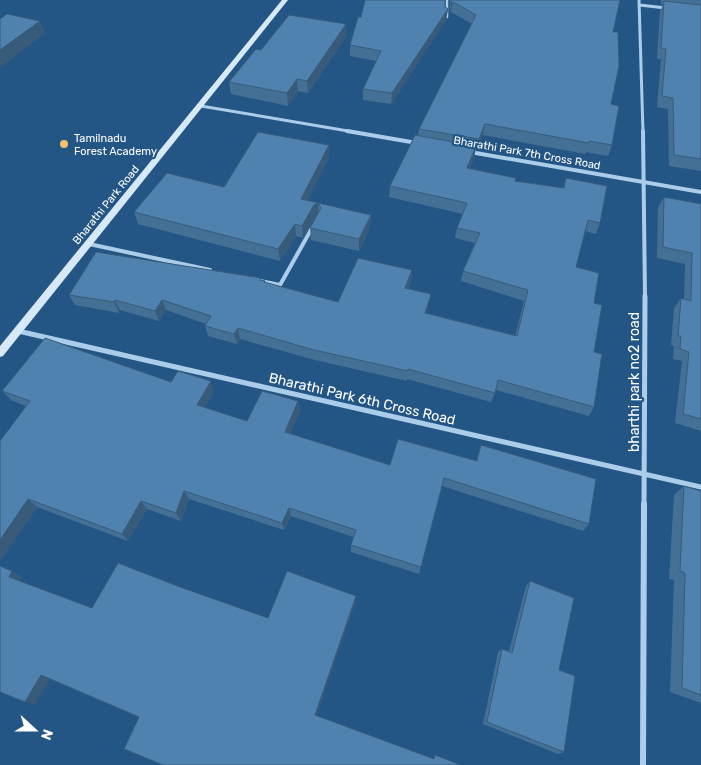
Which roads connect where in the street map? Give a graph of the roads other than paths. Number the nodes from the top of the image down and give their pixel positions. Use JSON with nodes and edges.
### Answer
{"nodes":[{"id":1,"x":285,"y":0,"type":"edge"},
{"id":2,"x":447,"y":0,"type":"edge"},
{"id":3,"x":639,"y":2,"type":"edge"},
{"id":4,"x":675,"y":9,"type":"edge"},
{"id":5,"x":447,"y":17,"type":"edge"},
{"id":6,"x":201,"y":106,"type":"junction"},
{"id":7,"x":423,"y":144,"type":"edge"},
{"id":8,"x":462,"y":151,"type":"edge"},
{"id":9,"x":645,"y":183,"type":"junction"},
{"id":10,"x":701,"y":192,"type":"edge"},
{"id":11,"x":318,"y":219,"type":"edge"},
{"id":12,"x":89,"y":244,"type":"junction"},
{"id":13,"x":213,"y":271,"type":"edge"},
{"id":14,"x":251,"y":279,"type":"edge"},
{"id":15,"x":18,"y":331,"type":"junction"},
{"id":16,"x":0,"y":353,"type":"edge"},
{"id":17,"x":645,"y":475,"type":"junction"},
{"id":18,"x":701,"y":487,"type":"edge"},
{"id":19,"x":642,"y":765,"type":"edge"}],
"edges":[{"from":1,"to":6,"type":"main road","name":"Bharathi Park Road"},
{"from":2,"to":5,"type":"lane"},
{"from":3,"to":4,"type":"street"},
{"from":3,"to":9,"type":"street","name":"bharthi park no2 road"},
{"from":6,"to":7,"type":"street"},
{"from":6,"to":12,"type":"main road","name":"Bharathi Park Road"},
{"from":8,"to":9,"type":"street","name":"Bharathi Park 7th Cross Road"},
{"from":9,"to":10,"type":"street","name":"Bharathi Park 7th Cross Road"},
{"from":9,"to":17,"type":"street","name":"bharthi park no2 road"},
{"from":11,"to":14,"type":"street"},
{"from":12,"to":13,"type":"street"},
{"from":12,"to":15,"type":"main road","name":"Bharathi Park Road"},
{"from":15,"to":16,"type":"main road","name":"Bharathi Park Road"},
{"from":15,"to":17,"type":"street","name":"Bharathi Park 6th Cross Road"},
{"from":17,"to":18,"type":"street","name":"Bharathi Park 6th Cross Road"},
{"from":17,"to":19,"type":"street","name":"bharthi park no2 road"}]}
